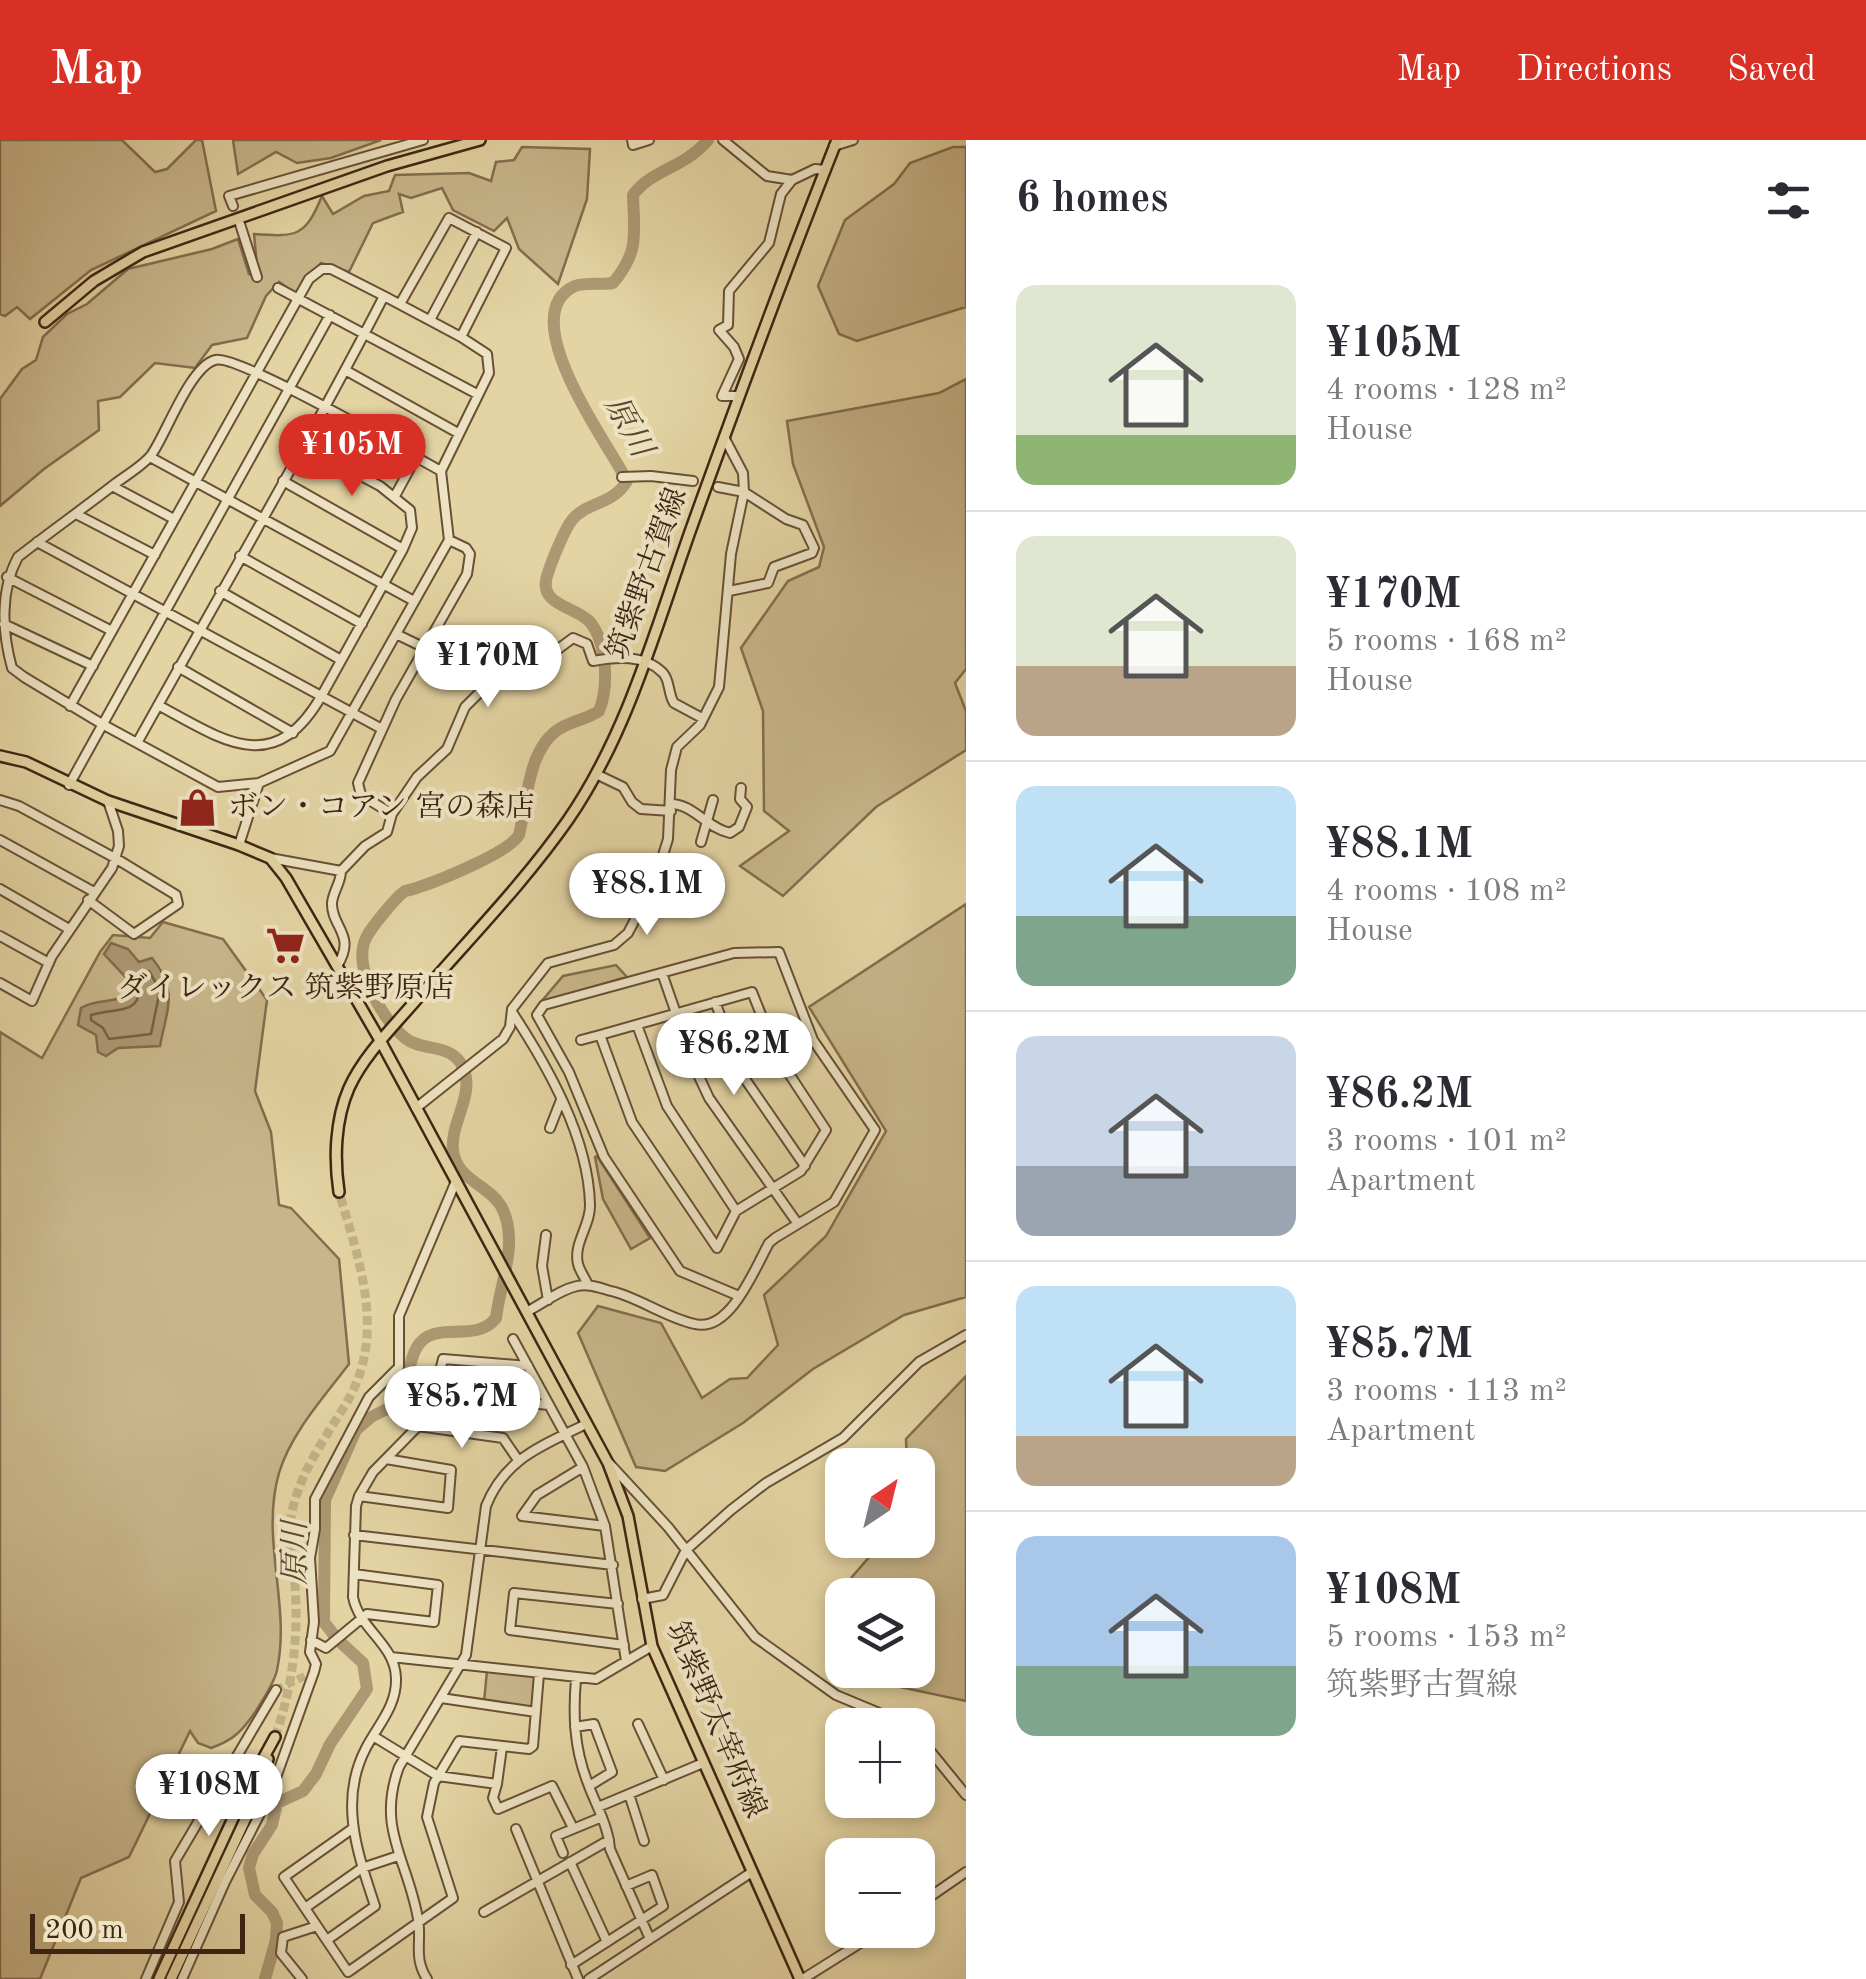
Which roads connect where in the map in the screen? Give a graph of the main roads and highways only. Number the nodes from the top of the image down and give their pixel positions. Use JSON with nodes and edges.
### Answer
{"nodes":[{"id":1,"x":480,"y":140,"type":"edge"},
{"id":2,"x":820,"y":140,"type":"edge"},
{"id":3,"x":836,"y":143,"type":"edge"},
{"id":4,"x":45,"y":322,"type":"dead end"},
{"id":5,"x":0,"y":756,"type":"edge"},
{"id":6,"x":384,"y":1038,"type":"junction"},
{"id":7,"x":340,"y":1192,"type":"tunnel mouth"},
{"id":8,"x":159,"y":1979,"type":"edge"},
{"id":9,"x":171,"y":1979,"type":"edge"},
{"id":10,"x":802,"y":1979,"type":"edge"}],
"edges":[{"from":1,"to":4,"type":"main road"},
{"from":2,"to":3,"type":"main road"},
{"from":3,"to":6,"type":"main road","name":"筑紫野古賀線"},
{"from":5,"to":6,"type":"main road","name":"筑紫野太宰府線"},
{"from":6,"to":7,"type":"main road","name":"筑紫野古賀線"},
{"from":6,"to":10,"type":"main road","name":"筑紫野太宰府線"},
{"from":8,"to":9,"type":"main road"}]}
